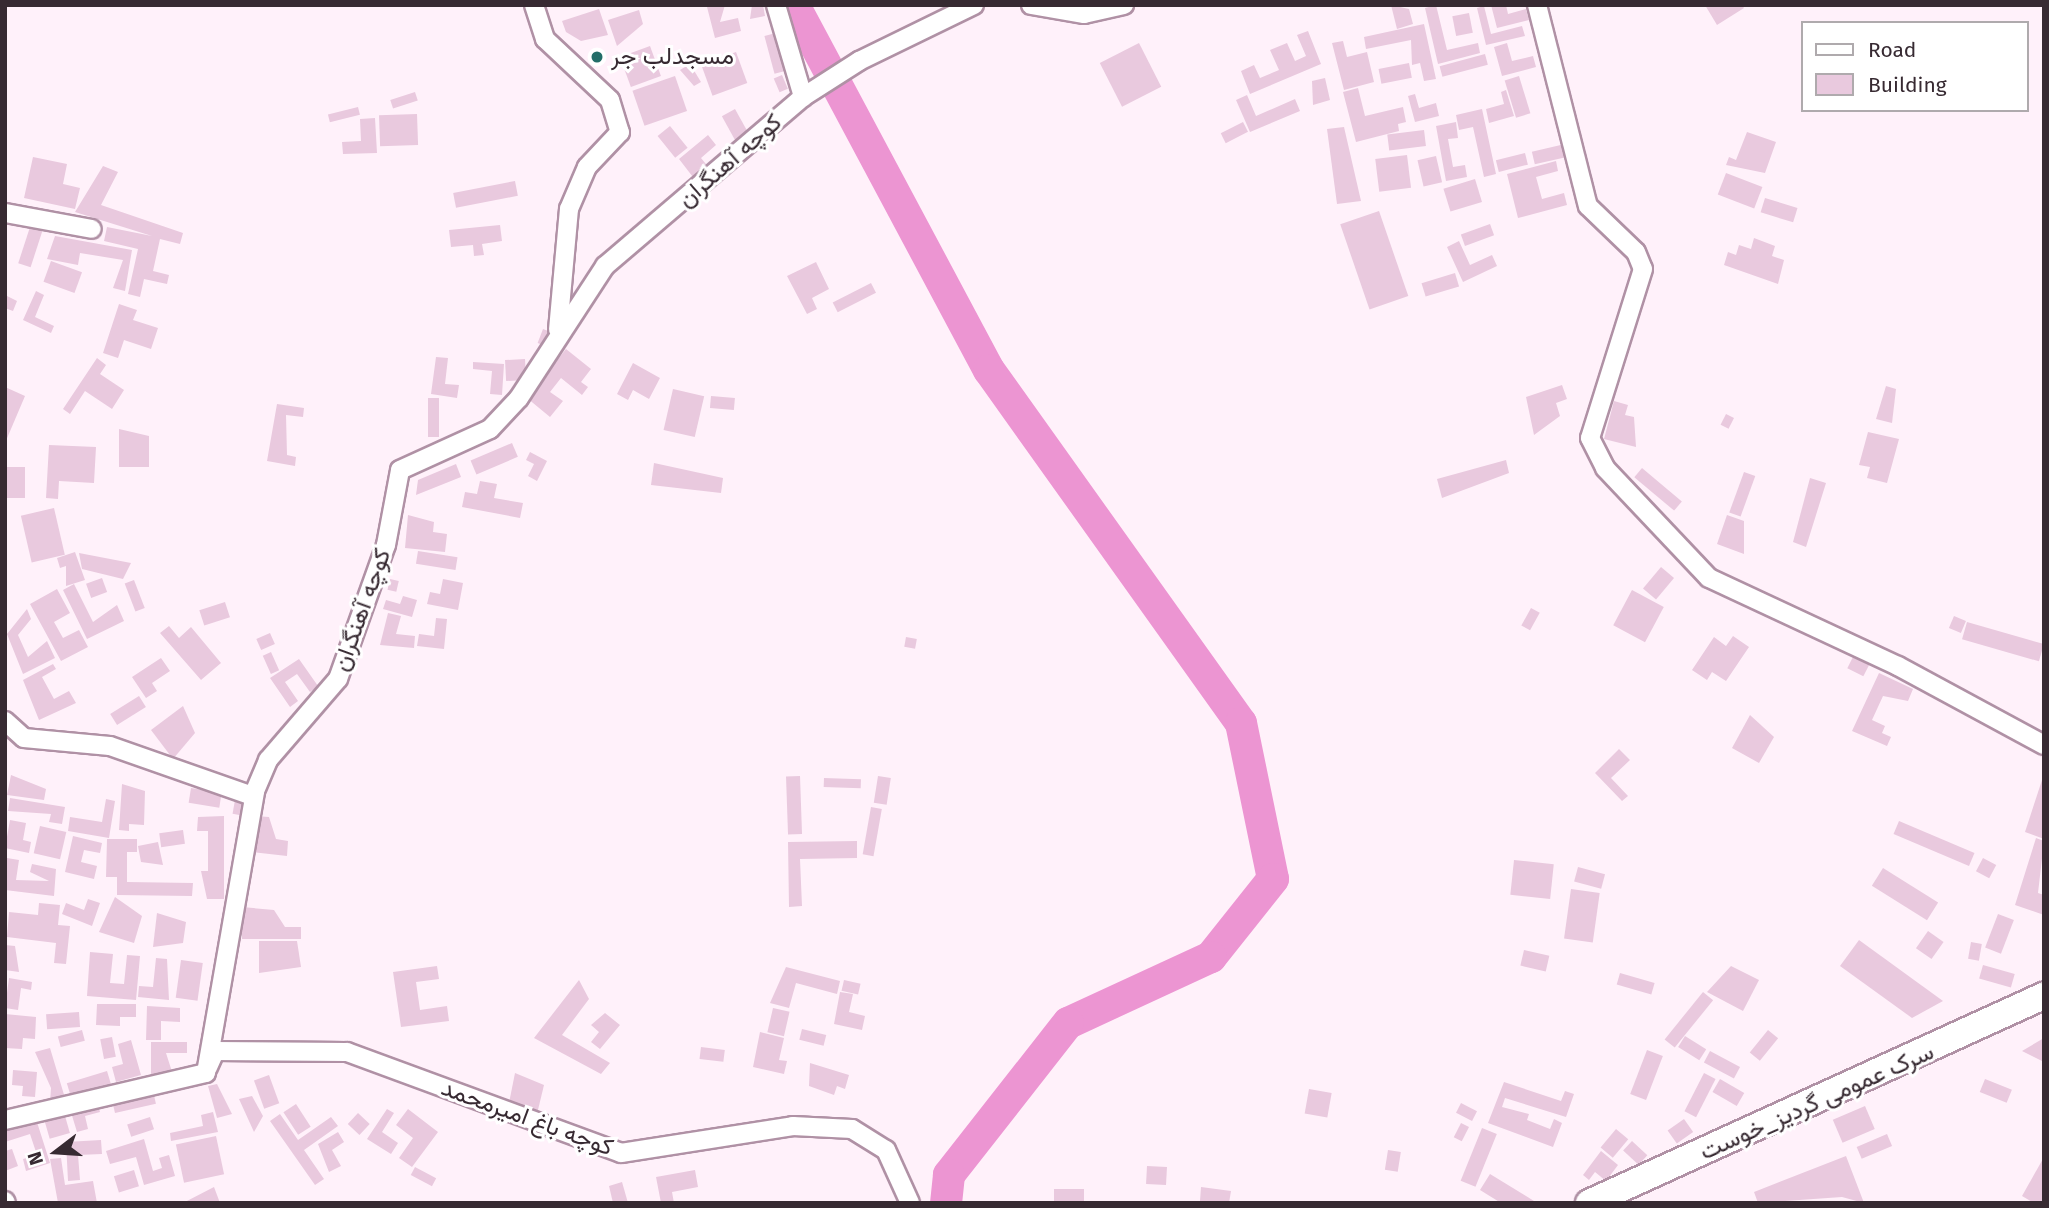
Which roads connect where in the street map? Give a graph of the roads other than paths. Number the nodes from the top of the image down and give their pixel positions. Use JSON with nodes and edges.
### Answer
{"nodes":[{"id":1,"x":534,"y":5,"type":"edge"},
{"id":2,"x":776,"y":5,"type":"edge"},
{"id":3,"x":974,"y":5,"type":"edge"},
{"id":4,"x":1031,"y":5,"type":"edge"},
{"id":5,"x":1124,"y":5,"type":"edge"},
{"id":6,"x":1536,"y":5,"type":"edge"},
{"id":7,"x":803,"y":97,"type":"junction"},
{"id":8,"x":5,"y":213,"type":"edge"},
{"id":9,"x":92,"y":229,"type":"dead end"},
{"id":10,"x":557,"y":335,"type":"junction"},
{"id":11,"x":5,"y":721,"type":"edge"},
{"id":12,"x":2044,"y":745,"type":"edge"},
{"id":13,"x":253,"y":796,"type":"junction"},
{"id":14,"x":2044,"y":996,"type":"edge"},
{"id":15,"x":205,"y":1073,"type":"junction"},
{"id":16,"x":5,"y":1120,"type":"edge"},
{"id":17,"x":910,"y":1203,"type":"edge"},
{"id":18,"x":1589,"y":1203,"type":"edge"}],
"edges":[{"from":1,"to":10,"type":"street"},
{"from":2,"to":7,"type":"street"},
{"from":3,"to":7,"type":"street","name":"کوچه آهنگران"},
{"from":4,"to":5,"type":"street"},
{"from":6,"to":12,"type":"street"},
{"from":7,"to":10,"type":"street","name":"کوچه آهنگران"},
{"from":8,"to":9,"type":"street"},
{"from":10,"to":13,"type":"street","name":"کوچه آهنگران"},
{"from":11,"to":13,"type":"street"},
{"from":13,"to":15,"type":"street","name":"کوچه آهنگران"},
{"from":14,"to":18,"type":"highway","name":"سرک عمومی گردیز_خوست"},
{"from":15,"to":16,"type":"street"},
{"from":15,"to":17,"type":"street","name":"کوچه باغ امیرمحمد"}]}
